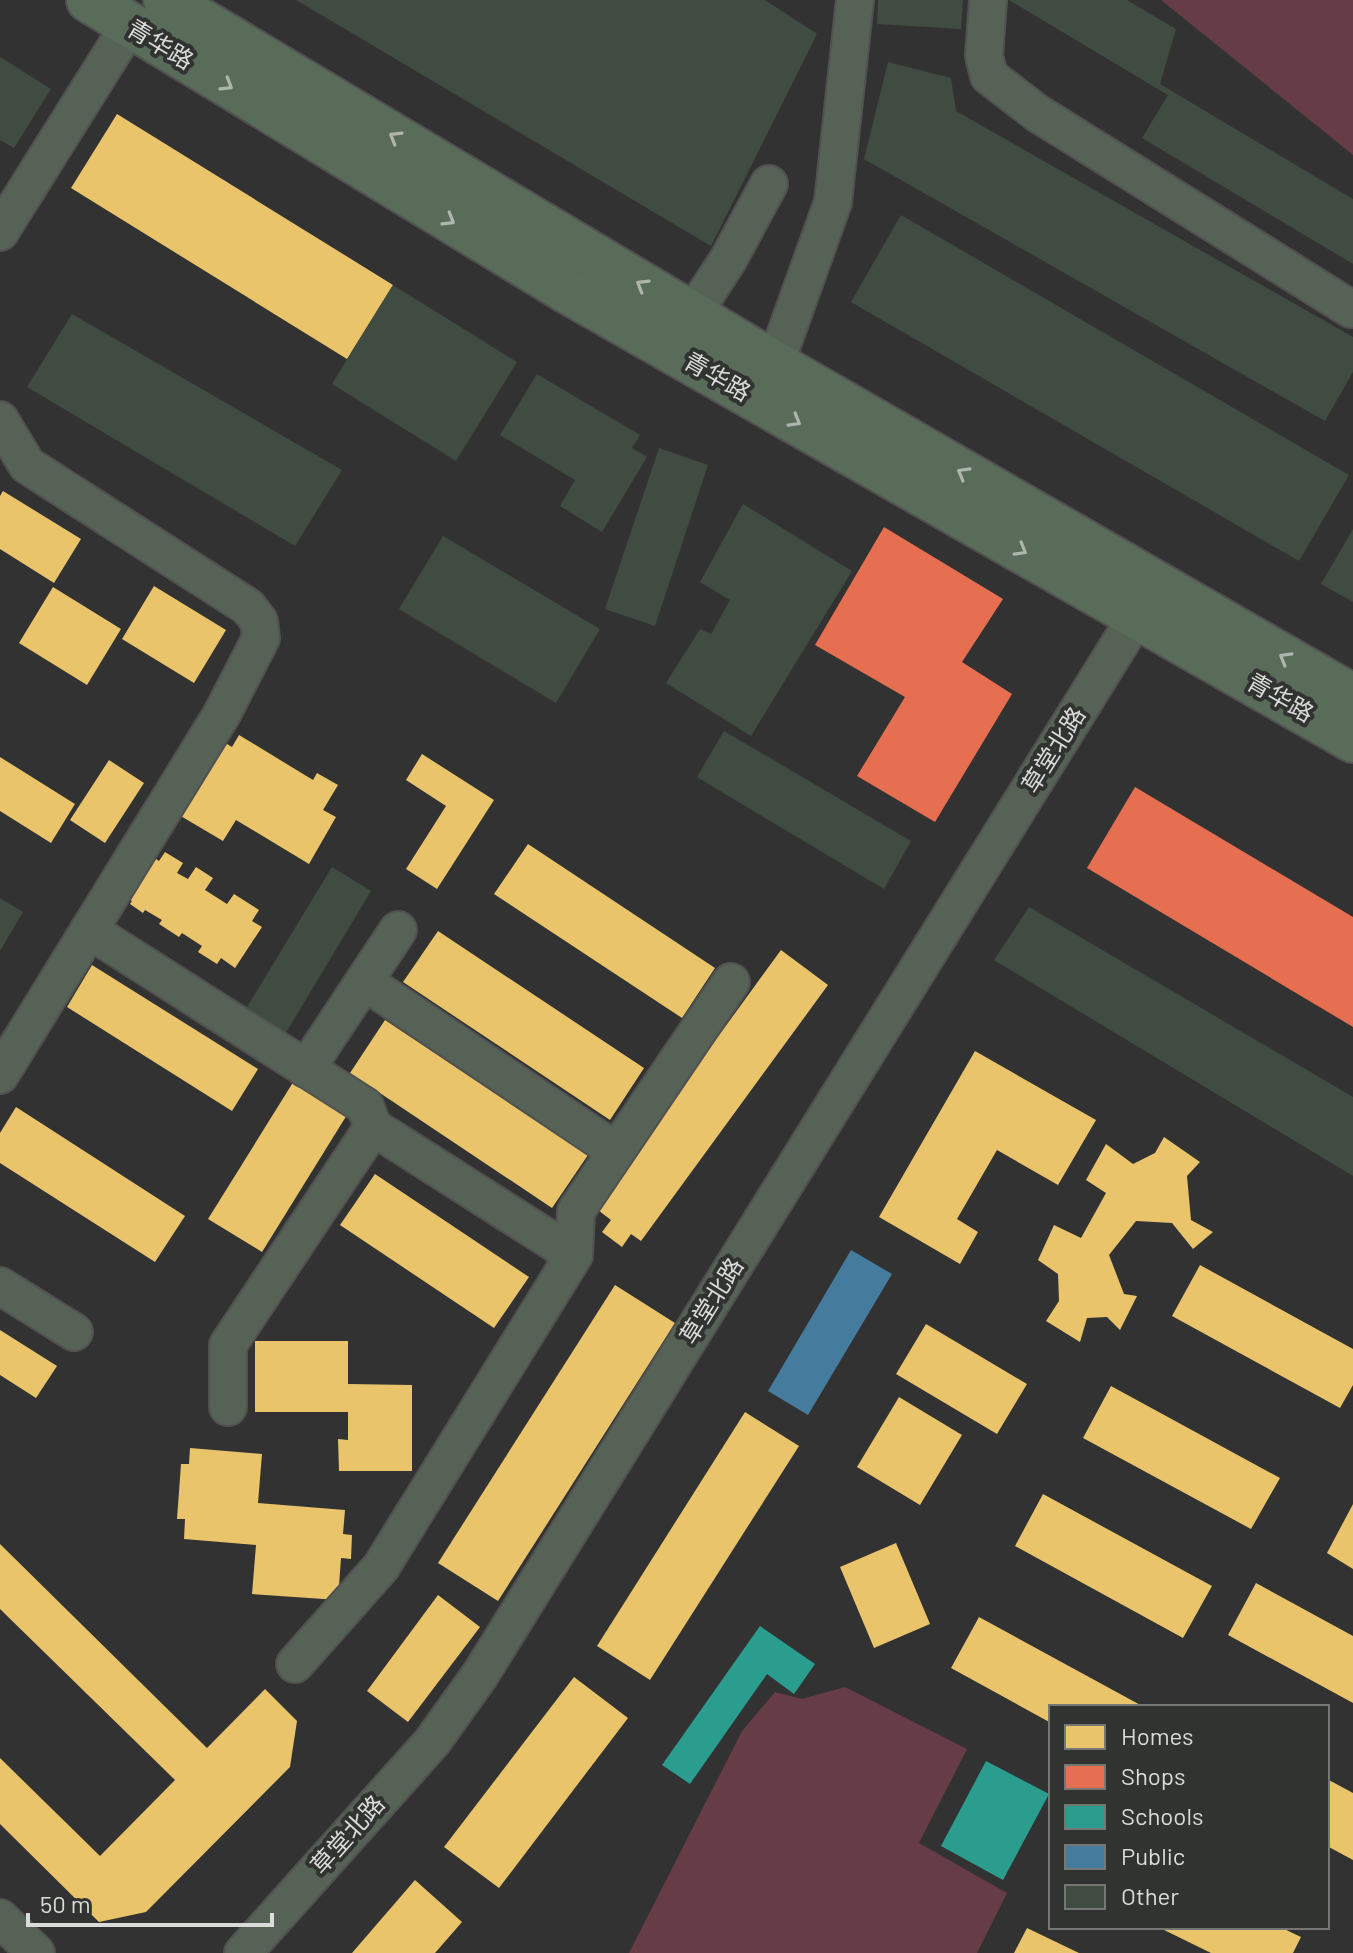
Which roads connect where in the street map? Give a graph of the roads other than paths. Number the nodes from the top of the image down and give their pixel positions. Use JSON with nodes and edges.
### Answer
{"nodes":[{"id":1,"x":89,"y":0,"type":"edge"},
{"id":2,"x":166,"y":0,"type":"edge"},
{"id":3,"x":855,"y":0,"type":"edge"},
{"id":4,"x":988,"y":0,"type":"edge"},
{"id":5,"x":129,"y":26,"type":"junction"},
{"id":6,"x":769,"y":184,"type":"dead end"},
{"id":7,"x":0,"y":232,"type":"edge"},
{"id":8,"x":1351,"y":309,"type":"edge"},
{"id":9,"x":692,"y":315,"type":"junction"},
{"id":10,"x":775,"y":364,"type":"junction"},
{"id":11,"x":4,"y":442,"type":"edge"},
{"id":12,"x":1137,"y":616,"type":"junction"},
{"id":13,"x":1353,"y":697,"type":"edge"},
{"id":14,"x":1353,"y":740,"type":"edge"},
{"id":15,"x":89,"y":930,"type":"junction"},
{"id":16,"x":398,"y":930,"type":"dead end"},
{"id":17,"x":365,"y":982,"type":"junction"},
{"id":18,"x":731,"y":982,"type":"dead end"},
{"id":19,"x":306,"y":1069,"type":"junction"},
{"id":20,"x":0,"y":1075,"type":"edge"},
{"id":21,"x":373,"y":1127,"type":"junction"},
{"id":22,"x":616,"y":1151,"type":"junction"},
{"id":23,"x":574,"y":1255,"type":"junction"},
{"id":24,"x":0,"y":1286,"type":"edge"},
{"id":25,"x":74,"y":1332,"type":"dead end"},
{"id":26,"x":228,"y":1407,"type":"dead end"},
{"id":27,"x":295,"y":1664,"type":"dead end"},
{"id":28,"x":0,"y":1918,"type":"edge"},
{"id":29,"x":36,"y":1953,"type":"edge"},
{"id":30,"x":243,"y":1953,"type":"edge"}],
"edges":[{"from":1,"to":5,"type":"main road","name":"青华路"},
{"from":9,"to":2,"type":"main road","name":"青华路","one_way":true},
{"from":3,"to":10,"type":"street"},
{"from":4,"to":8,"type":"street"},
{"from":5,"to":7,"type":"street"},
{"from":5,"to":12,"type":"main road","name":"青华路","one_way":true},
{"from":6,"to":9,"type":"street"},
{"from":9,"to":10,"type":"main road","name":"青华路"},
{"from":13,"to":10,"type":"main road","name":"青华路","one_way":true},
{"from":11,"to":15,"type":"street"},
{"from":12,"to":14,"type":"main road","name":"青华路"},
{"from":12,"to":30,"type":"street","name":"草堂北路"},
{"from":15,"to":19,"type":"street"},
{"from":15,"to":20,"type":"street"},
{"from":16,"to":17,"type":"street"},
{"from":17,"to":19,"type":"street"},
{"from":17,"to":22,"type":"street"},
{"from":18,"to":22,"type":"street"},
{"from":19,"to":21,"type":"street"},
{"from":21,"to":23,"type":"street"},
{"from":21,"to":26,"type":"street"},
{"from":22,"to":23,"type":"street"},
{"from":23,"to":27,"type":"street"},
{"from":24,"to":25,"type":"street"},
{"from":28,"to":29,"type":"street"}]}
